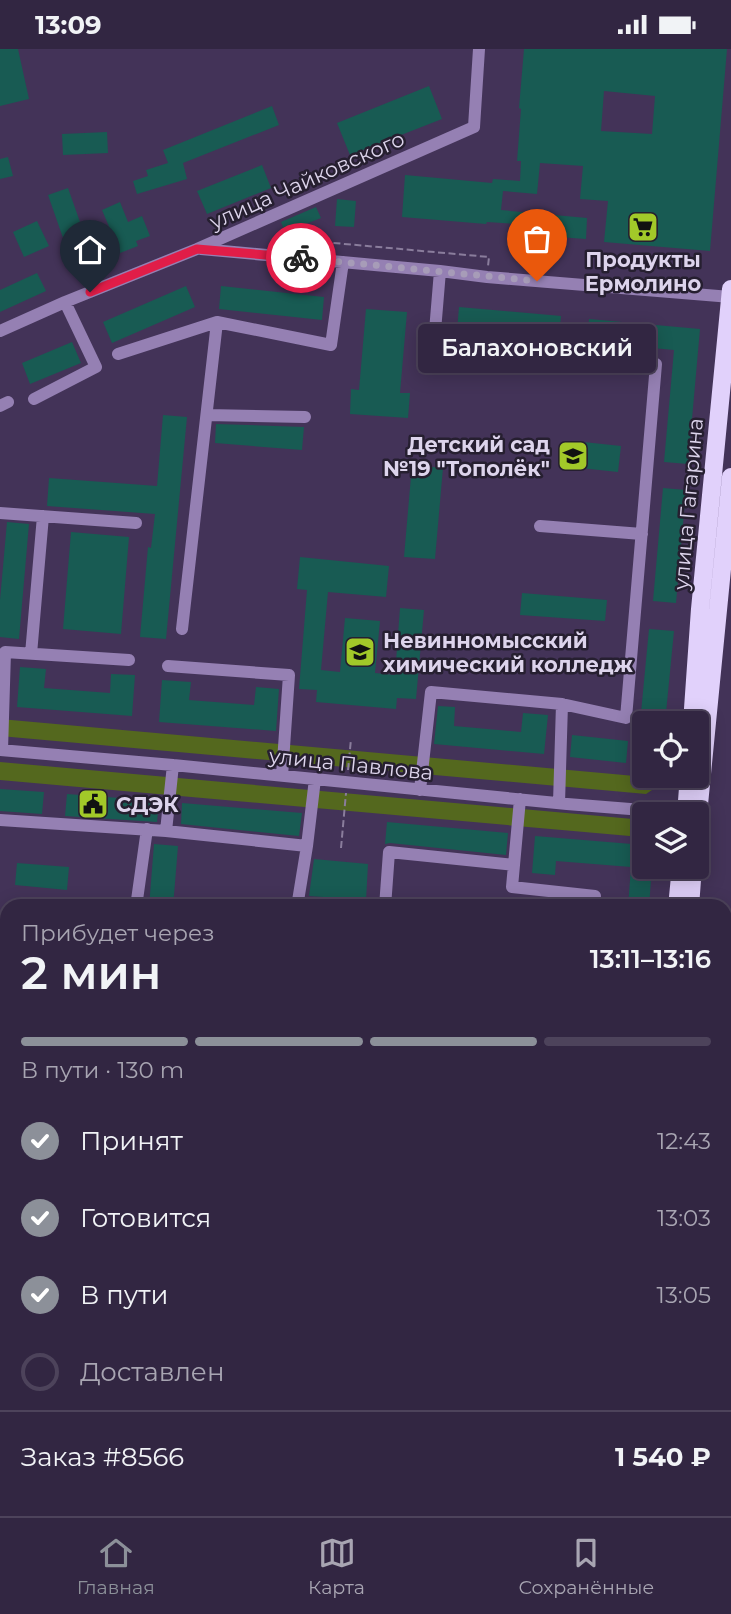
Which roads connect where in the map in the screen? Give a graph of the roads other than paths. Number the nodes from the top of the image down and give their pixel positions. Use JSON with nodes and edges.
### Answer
{"nodes":[{"id":1,"x":479,"y":49,"type":"edge"},
{"id":2,"x":197,"y":249,"type":"junction"},
{"id":3,"x":343,"y":262,"type":"junction"},
{"id":4,"x":440,"y":271,"type":"junction"},
{"id":5,"x":731,"y":289,"type":"edge"},
{"id":6,"x":731,"y":297,"type":"edge"},
{"id":7,"x":65,"y":302,"type":"junction"},
{"id":8,"x":217,"y":321,"type":"junction"},
{"id":9,"x":0,"y":331,"type":"edge"},
{"id":10,"x":118,"y":354,"type":"dead end"},
{"id":11,"x":34,"y":399,"type":"dead end"},
{"id":12,"x":206,"y":415,"type":"junction"},
{"id":13,"x":305,"y":417,"type":"dead end"},
{"id":14,"x":731,"y":477,"type":"edge"},
{"id":15,"x":0,"y":513,"type":"edge"},
{"id":16,"x":43,"y":516,"type":"junction"},
{"id":17,"x":136,"y":523,"type":"dead end"},
{"id":18,"x":540,"y":526,"type":"dead end"},
{"id":19,"x":642,"y":534,"type":"junction"},
{"id":20,"x":725,"y":614,"type":"edge"},
{"id":21,"x":182,"y":629,"type":"dead end"},
{"id":22,"x":31,"y":654,"type":"junction"},
{"id":23,"x":129,"y":660,"type":"dead end"},
{"id":24,"x":168,"y":666,"type":"dead end"},
{"id":25,"x":2,"y":672,"type":"edge"},
{"id":26,"x":562,"y":704,"type":"junction"},
{"id":27,"x":693,"y":711,"type":"edge"},
{"id":28,"x":1,"y":750,"type":"edge"},
{"id":29,"x":173,"y":765,"type":"junction"},
{"id":30,"x":282,"y":776,"type":"junction"},
{"id":31,"x":315,"y":779,"type":"junction"},
{"id":32,"x":420,"y":790,"type":"junction"},
{"id":33,"x":520,"y":799,"type":"junction"},
{"id":34,"x":692,"y":802,"type":"edge"},
{"id":35,"x":559,"y":803,"type":"junction"},
{"id":36,"x":632,"y":809,"type":"edge"},
{"id":37,"x":0,"y":820,"type":"edge"},
{"id":38,"x":147,"y":829,"type":"junction"},
{"id":39,"x":166,"y":831,"type":"junction"},
{"id":40,"x":307,"y":846,"type":"junction"},
{"id":41,"x":514,"y":865,"type":"junction"},
{"id":42,"x":680,"y":879,"type":"edge"},
{"id":43,"x":693,"y":879,"type":"edge"},
{"id":44,"x":137,"y":899,"type":"edge"},
{"id":45,"x":299,"y":899,"type":"edge"},
{"id":46,"x":386,"y":899,"type":"edge"},
{"id":47,"x":595,"y":899,"type":"edge"},
{"id":48,"x":678,"y":899,"type":"edge"},
{"id":49,"x":691,"y":899,"type":"edge"}],
"edges":[{"from":1,"to":2,"type":"street","name":"улица Чайковского"},
{"from":2,"to":3,"type":"street"},
{"from":2,"to":7,"type":"street","name":"улица Чайковского"},
{"from":3,"to":4,"type":"street"},
{"from":3,"to":8,"type":"street"},
{"from":4,"to":6,"type":"street"},
{"from":4,"to":19,"type":"street"},
{"from":5,"to":6,"type":"main road","name":"улица Гагарина"},
{"from":6,"to":27,"type":"main road","name":"улица Гагарина"},
{"from":7,"to":9,"type":"street","name":"улица Чайковского"},
{"from":7,"to":11,"type":"street"},
{"from":8,"to":10,"type":"street"},
{"from":8,"to":12,"type":"street"},
{"from":12,"to":13,"type":"street"},
{"from":12,"to":21,"type":"street"},
{"from":14,"to":20,"type":"main road","name":"улица Гагарина"},
{"from":15,"to":16,"type":"street"},
{"from":16,"to":17,"type":"street"},
{"from":16,"to":22,"type":"street"},
{"from":18,"to":19,"type":"street"},
{"from":19,"to":26,"type":"street"},
{"from":20,"to":34,"type":"main road","name":"улица Гагарина"},
{"from":22,"to":23,"type":"street"},
{"from":22,"to":25,"type":"street"},
{"from":24,"to":30,"type":"street"},
{"from":25,"to":28,"type":"street"},
{"from":26,"to":32,"type":"street"},
{"from":26,"to":35,"type":"street"},
{"from":28,"to":29,"type":"street","name":"улица Павлова"},
{"from":29,"to":30,"type":"street","name":"улица Павлова"},
{"from":29,"to":39,"type":"street"},
{"from":30,"to":31,"type":"street","name":"улица Павлова"},
{"from":31,"to":32,"type":"street","name":"улица Павлова"},
{"from":31,"to":40,"type":"street"},
{"from":32,"to":33,"type":"street","name":"улица Павлова"},
{"from":33,"to":35,"type":"street","name":"улица Павлова"},
{"from":33,"to":41,"type":"street"},
{"from":35,"to":36,"type":"street","name":"улица Павлова"},
{"from":37,"to":38,"type":"street"},
{"from":38,"to":39,"type":"street"},
{"from":38,"to":44,"type":"street"},
{"from":39,"to":40,"type":"street"},
{"from":40,"to":45,"type":"street"},
{"from":41,"to":46,"type":"street"},
{"from":41,"to":47,"type":"street"},
{"from":42,"to":48,"type":"main road"},
{"from":43,"to":49,"type":"main road"}]}
